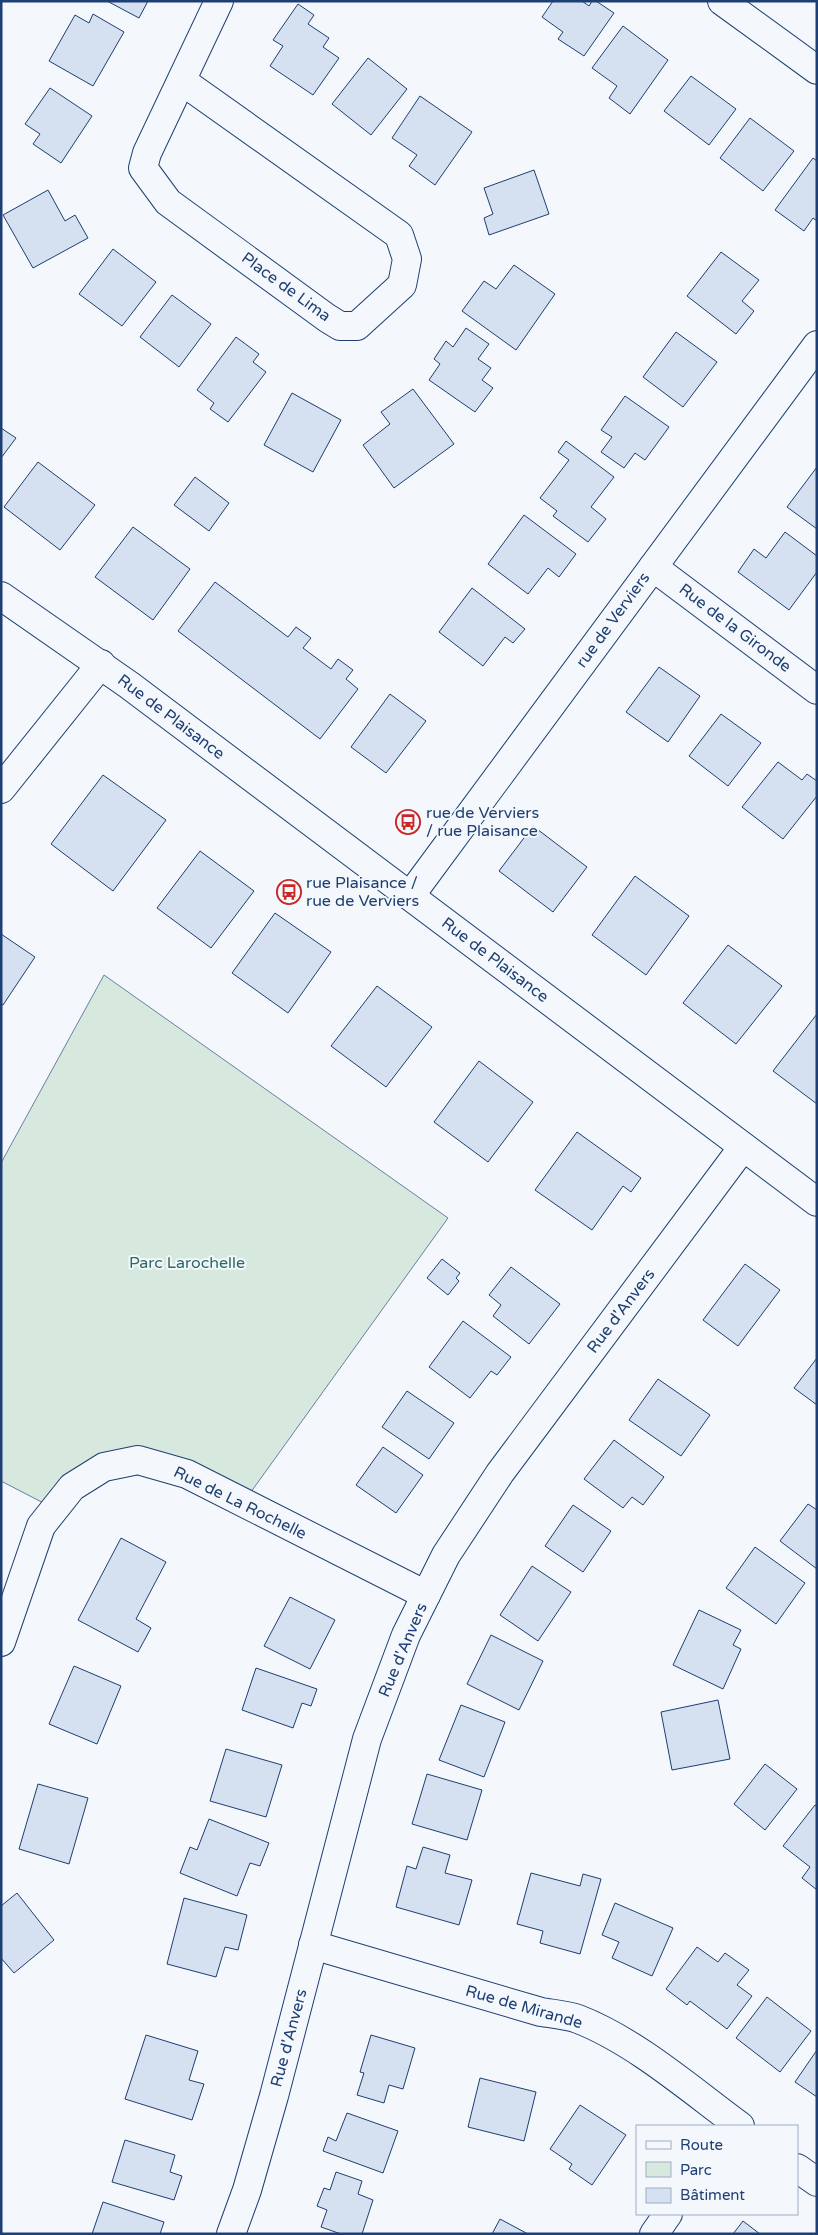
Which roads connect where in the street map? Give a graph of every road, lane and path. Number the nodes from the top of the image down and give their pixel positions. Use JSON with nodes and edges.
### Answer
{"nodes":[{"id":1,"x":219,"y":1,"type":"edge"},
{"id":2,"x":722,"y":1,"type":"edge"},
{"id":3,"x":817,"y":70,"type":"edge"},
{"id":4,"x":182,"y":81,"type":"junction"},
{"id":5,"x":817,"y":345,"type":"edge"},
{"id":6,"x":652,"y":567,"type":"junction"},
{"id":7,"x":1,"y":596,"type":"edge"},
{"id":8,"x":100,"y":664,"type":"junction"},
{"id":9,"x":817,"y":690,"type":"edge"},
{"id":10,"x":1,"y":789,"type":"edge"},
{"id":11,"x":410,"y":896,"type":"junction"},
{"id":12,"x":743,"y":1147,"type":"junction"},
{"id":13,"x":817,"y":1202,"type":"edge"},
{"id":14,"x":426,"y":1595,"type":"junction"},
{"id":15,"x":1,"y":1642,"type":"edge"},
{"id":16,"x":313,"y":1945,"type":"junction"},
{"id":17,"x":735,"y":2125,"type":"edge"},
{"id":18,"x":798,"y":2169,"type":"edge"},
{"id":19,"x":817,"y":2182,"type":"edge"},
{"id":20,"x":667,"y":2215,"type":"edge"},
{"id":21,"x":231,"y":2234,"type":"edge"},
{"id":22,"x":654,"y":2234,"type":"edge"}],
"edges":[{"from":1,"to":4,"type":"street","name":"Place de Lima"},
{"from":2,"to":3,"type":"street"},
{"from":4,"to":4,"type":"street","name":"Place de Lima"},
{"from":5,"to":6,"type":"street","name":"rue de Verviers"},
{"from":6,"to":9,"type":"street","name":"Rue de la Gironde"},
{"from":6,"to":11,"type":"street","name":"rue de Verviers"},
{"from":7,"to":8,"type":"street","name":"Rue de Plaisance"},
{"from":8,"to":10,"type":"street"},
{"from":8,"to":11,"type":"street","name":"Rue de Plaisance"},
{"from":11,"to":12,"type":"street","name":"Rue de Plaisance"},
{"from":12,"to":13,"type":"street","name":"Rue de Plaisance"},
{"from":12,"to":14,"type":"street","name":"Rue d'Anvers"},
{"from":14,"to":15,"type":"street","name":"Rue de La Rochelle"},
{"from":14,"to":16,"type":"street","name":"Rue d'Anvers"},
{"from":16,"to":17,"type":"street","name":"Rue de Mirande"},
{"from":16,"to":21,"type":"street","name":"Rue d'Anvers"},
{"from":18,"to":19,"type":"street"},
{"from":20,"to":22,"type":"street"}]}
